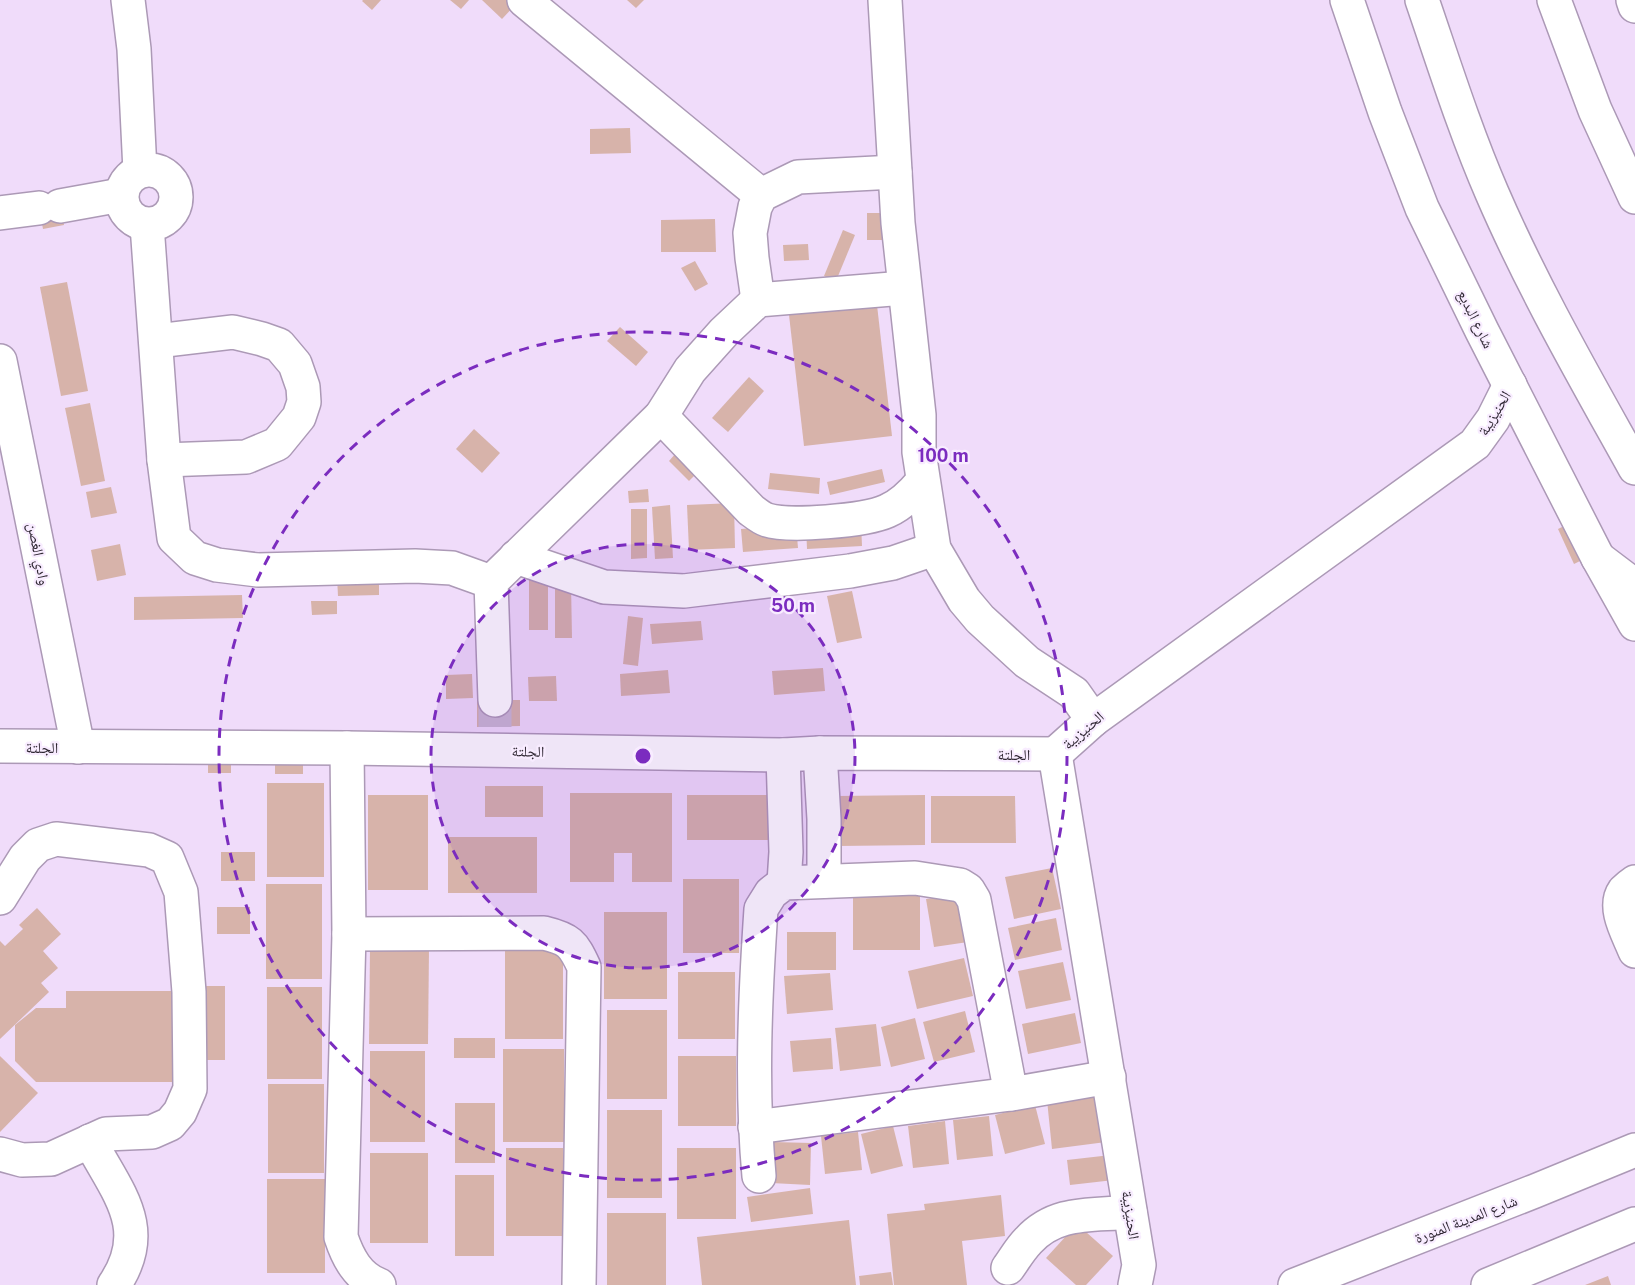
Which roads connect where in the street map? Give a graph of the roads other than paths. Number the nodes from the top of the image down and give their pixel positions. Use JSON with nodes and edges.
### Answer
{"nodes":[{"id":1,"x":128,"y":0,"type":"edge"},
{"id":2,"x":524,"y":0,"type":"edge"},
{"id":3,"x":885,"y":0,"type":"edge"},
{"id":4,"x":1347,"y":0,"type":"edge"},
{"id":5,"x":1422,"y":0,"type":"edge"},
{"id":6,"x":1554,"y":0,"type":"edge"},
{"id":7,"x":1632,"y":0,"type":"edge"},
{"id":8,"x":1635,"y":6,"type":"edge"},
{"id":9,"x":895,"y":172,"type":"junction"},
{"id":10,"x":131,"y":183,"type":"junction"},
{"id":11,"x":761,"y":195,"type":"junction"},
{"id":12,"x":1635,"y":196,"type":"edge"},
{"id":13,"x":0,"y":213,"type":"edge"},
{"id":14,"x":147,"y":225,"type":"junction"},
{"id":15,"x":904,"y":288,"type":"junction"},
{"id":16,"x":758,"y":300,"type":"junction"},
{"id":17,"x":157,"y":341,"type":"junction"},
{"id":18,"x":0,"y":361,"type":"edge"},
{"id":19,"x":1510,"y":385,"type":"junction"},
{"id":20,"x":661,"y":416,"type":"junction"},
{"id":21,"x":164,"y":460,"type":"junction"},
{"id":22,"x":1635,"y":468,"type":"edge"},
{"id":23,"x":922,"y":482,"type":"junction"},
{"id":24,"x":934,"y":549,"type":"junction"},
{"id":25,"x":516,"y":557,"type":"junction"},
{"id":26,"x":1598,"y":558,"type":"junction"},
{"id":27,"x":491,"y":582,"type":"junction"},
{"id":28,"x":1635,"y":586,"type":"edge"},
{"id":29,"x":1635,"y":624,"type":"edge"},
{"id":30,"x":1093,"y":720,"type":"junction"},
{"id":31,"x":495,"y":726,"type":"junction"},
{"id":32,"x":0,"y":746,"type":"edge"},
{"id":33,"x":78,"y":747,"type":"junction"},
{"id":34,"x":347,"y":748,"type":"junction"},
{"id":35,"x":820,"y":753,"type":"junction"},
{"id":36,"x":1055,"y":754,"type":"junction"},
{"id":37,"x":783,"y":755,"type":"junction"},
{"id":38,"x":824,"y":881,"type":"junction"},
{"id":39,"x":1635,"y":882,"type":"edge"},
{"id":40,"x":784,"y":883,"type":"junction"},
{"id":41,"x":0,"y":898,"type":"edge"},
{"id":42,"x":349,"y":934,"type":"junction"},
{"id":43,"x":1635,"y":951,"type":"edge"},
{"id":44,"x":1109,"y":1077,"type":"junction"},
{"id":45,"x":1011,"y":1094,"type":"junction"},
{"id":46,"x":755,"y":1127,"type":"junction"},
{"id":47,"x":90,"y":1141,"type":"junction"},
{"id":48,"x":1635,"y":1150,"type":"edge"},
{"id":49,"x":0,"y":1154,"type":"edge"},
{"id":50,"x":759,"y":1176,"type":"dead end"},
{"id":51,"x":1130,"y":1212,"type":"junction"},
{"id":52,"x":1635,"y":1224,"type":"edge"},
{"id":53,"x":1008,"y":1268,"type":"dead end"},
{"id":54,"x":1539,"y":1275,"type":"edge"},
{"id":55,"x":1142,"y":1278,"type":"edge"},
{"id":56,"x":114,"y":1285,"type":"edge"},
{"id":57,"x":380,"y":1285,"type":"edge"},
{"id":58,"x":579,"y":1285,"type":"edge"},
{"id":59,"x":1295,"y":1285,"type":"edge"},
{"id":60,"x":1488,"y":1285,"type":"edge"}],
"edges":[{"from":1,"to":10,"type":"main road"},
{"from":2,"to":11,"type":"main road"},
{"from":3,"to":9,"type":"main road"},
{"from":4,"to":19,"type":"main road","name":"شارع البديع"},
{"from":5,"to":22,"type":"main road"},
{"from":6,"to":12,"type":"main road"},
{"from":7,"to":8,"type":"main road"},
{"from":9,"to":11,"type":"main road"},
{"from":9,"to":15,"type":"main road"},
{"from":10,"to":13,"type":"main road"},
{"from":10,"to":14,"type":"main road"},
{"from":10,"to":14,"type":"main road"},
{"from":11,"to":16,"type":"main road"},
{"from":14,"to":17,"type":"main road"},
{"from":15,"to":16,"type":"main road"},
{"from":15,"to":23,"type":"main road"},
{"from":16,"to":20,"type":"main road"},
{"from":17,"to":21,"type":"main road"},
{"from":17,"to":21,"type":"main road"},
{"from":18,"to":33,"type":"main road","name":"وادي الغصن"},
{"from":19,"to":26,"type":"main road","name":"شارع البديع"},
{"from":19,"to":30,"type":"main road","name":"الحنيزيبة"},
{"from":20,"to":23,"type":"main road"},
{"from":20,"to":25,"type":"main road"},
{"from":21,"to":27,"type":"main road"},
{"from":23,"to":24,"type":"main road"},
{"from":24,"to":25,"type":"main road"},
{"from":24,"to":30,"type":"main road"},
{"from":25,"to":27,"type":"main road"},
{"from":26,"to":28,"type":"main road"},
{"from":26,"to":29,"type":"main road","name":"شارع البديع"},
{"from":27,"to":31,"type":"main road"},
{"from":30,"to":36,"type":"main road","name":"الحنيزيبة"},
{"from":31,"to":34,"type":"main road","name":"الجلتة"},
{"from":31,"to":37,"type":"main road","name":"الجلتة"},
{"from":32,"to":33,"type":"main road","name":"الجلتة"},
{"from":33,"to":34,"type":"main road","name":"الجلتة"},
{"from":34,"to":42,"type":"main road"},
{"from":35,"to":36,"type":"main road","name":"الجلتة"},
{"from":35,"to":37,"type":"main road","name":"الجلتة"},
{"from":35,"to":38,"type":"main road"},
{"from":36,"to":44,"type":"main road","name":"الحنيزيبة"},
{"from":37,"to":40,"type":"main road"},
{"from":38,"to":40,"type":"main road"},
{"from":38,"to":45,"type":"main road"},
{"from":39,"to":43,"type":"main road"},
{"from":40,"to":46,"type":"main road"},
{"from":41,"to":47,"type":"main road"},
{"from":42,"to":57,"type":"main road"},
{"from":42,"to":58,"type":"main road"},
{"from":44,"to":45,"type":"main road"},
{"from":44,"to":51,"type":"main road","name":"الحنيزيبة"},
{"from":45,"to":46,"type":"main road"},
{"from":46,"to":50,"type":"main road"},
{"from":47,"to":49,"type":"main road"},
{"from":47,"to":56,"type":"main road"},
{"from":48,"to":59,"type":"main road","name":"شارع المدينة المنورة"},
{"from":51,"to":53,"type":"main road"},
{"from":51,"to":55,"type":"main road","name":"الحنيزيبة"},
{"from":52,"to":54,"type":"main road"},
{"from":54,"to":60,"type":"main road"}]}
